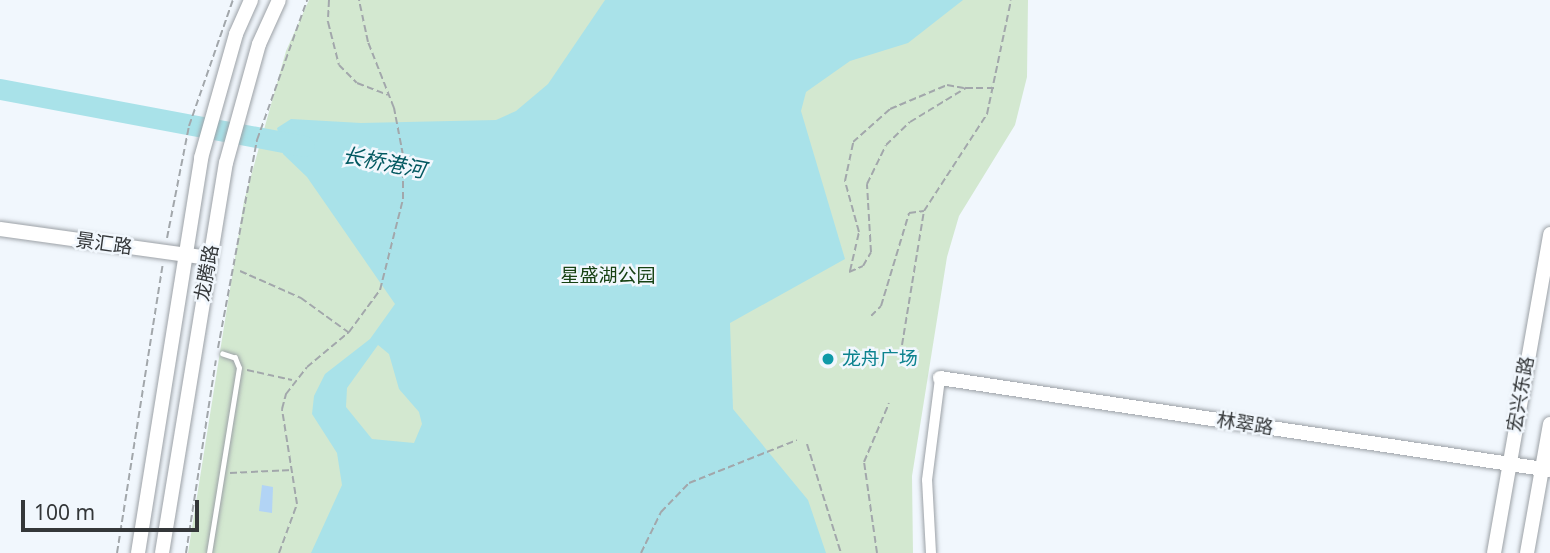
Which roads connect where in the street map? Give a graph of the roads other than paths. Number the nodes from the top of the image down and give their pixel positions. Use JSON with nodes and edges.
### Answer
{"nodes":[{"id":1,"x":251,"y":0,"type":"edge"},
{"id":2,"x":279,"y":0,"type":"edge"},
{"id":3,"x":0,"y":229,"type":"edge"},
{"id":4,"x":1550,"y":234,"type":"edge"},
{"id":5,"x":184,"y":256,"type":"junction"},
{"id":6,"x":209,"y":258,"type":"junction"},
{"id":7,"x":223,"y":354,"type":"dead end"},
{"id":8,"x":940,"y":378,"type":"joint"},
{"id":9,"x":1550,"y":424,"type":"edge"},
{"id":10,"x":1509,"y":464,"type":"junction"},
{"id":11,"x":1546,"y":470,"type":"edge"},
{"id":12,"x":138,"y":553,"type":"edge"},
{"id":13,"x":162,"y":553,"type":"edge"},
{"id":14,"x":209,"y":553,"type":"edge"},
{"id":15,"x":931,"y":553,"type":"edge"},
{"id":16,"x":1494,"y":553,"type":"edge"},
{"id":17,"x":1527,"y":553,"type":"edge"}],
"edges":[{"from":1,"to":5,"type":"main road","name":"龙腾路"},
{"from":2,"to":6,"type":"main road","name":"龙腾路"},
{"from":3,"to":5,"type":"main road","name":"景汇路"},
{"from":4,"to":10,"type":"main road","name":"宏兴东路"},
{"from":5,"to":6,"type":"main road","name":"景汇路"},
{"from":5,"to":12,"type":"main road","name":"龙腾路"},
{"from":6,"to":13,"type":"main road","name":"龙腾路"},
{"from":7,"to":14,"type":"lane"},
{"from":8,"to":10,"type":"main road","name":"林翠路"},
{"from":8,"to":15,"type":"street"},
{"from":9,"to":11,"type":"main road","name":"宏兴东路"},
{"from":10,"to":11,"type":"main road","name":"林翠路"},
{"from":10,"to":16,"type":"main road","name":"宏兴东路"},
{"from":11,"to":17,"type":"main road","name":"宏兴东路"}]}
